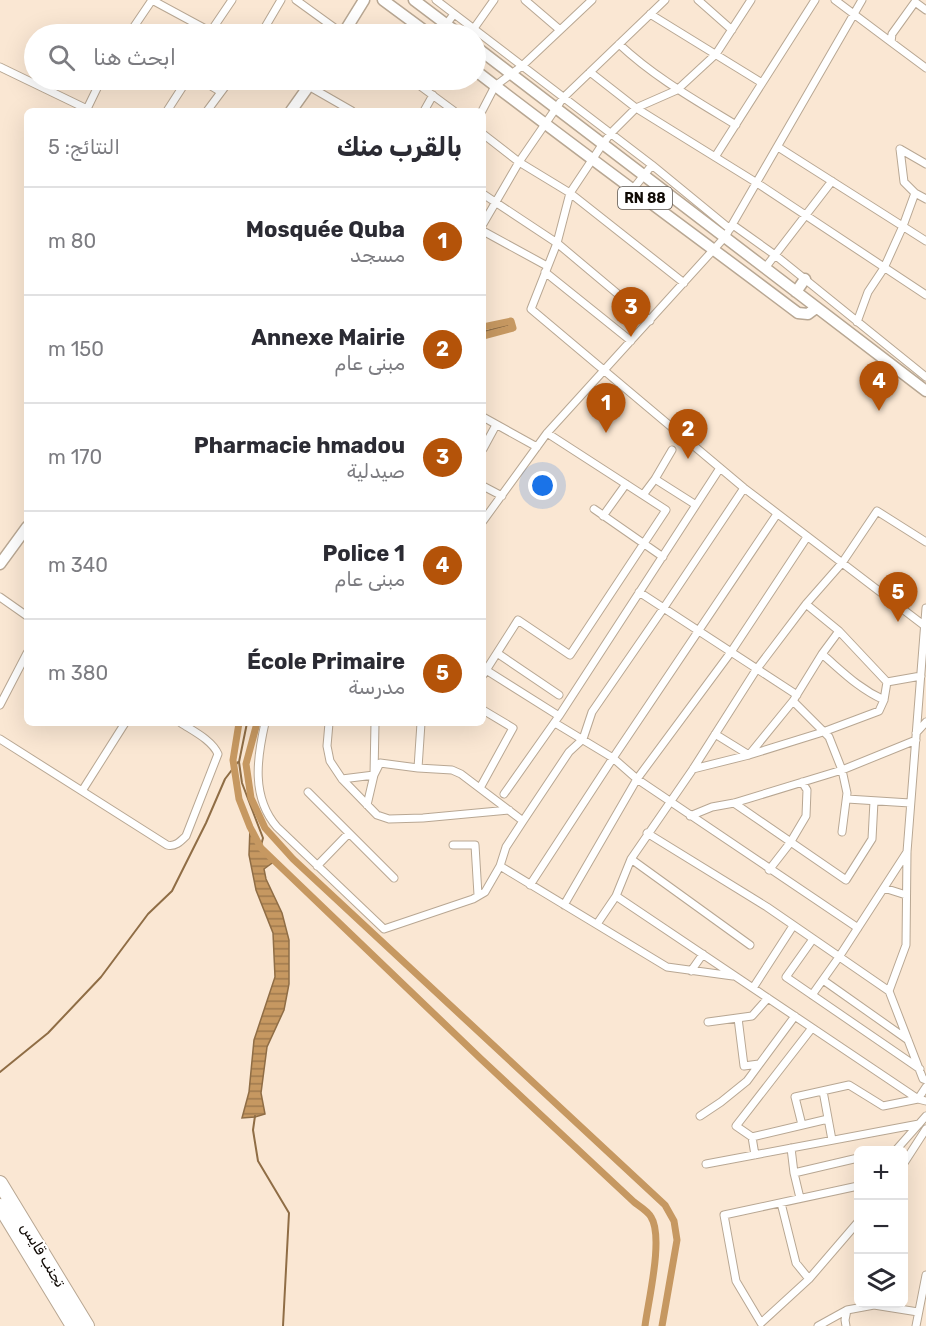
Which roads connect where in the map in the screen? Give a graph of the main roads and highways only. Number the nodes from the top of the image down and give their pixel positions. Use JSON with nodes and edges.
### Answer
{"nodes":[{"id":1,"x":364,"y":0,"type":"edge"},
{"id":2,"x":383,"y":0,"type":"edge"},
{"id":3,"x":414,"y":0,"type":"edge"},
{"id":4,"x":351,"y":24,"type":"edge"},
{"id":5,"x":415,"y":24,"type":"edge"},
{"id":6,"x":446,"y":24,"type":"edge"},
{"id":7,"x":486,"y":55,"type":"edge"},
{"id":8,"x":486,"y":79,"type":"edge"},
{"id":9,"x":306,"y":90,"type":"edge"},
{"id":10,"x":293,"y":108,"type":"edge"},
{"id":11,"x":676,"y":185,"type":"road end"},
{"id":12,"x":669,"y":194,"type":"junction"},
{"id":13,"x":805,"y":279,"type":"road end"},
{"id":14,"x":796,"y":292,"type":"junction"},
{"id":15,"x":816,"y":308,"type":"junction"},
{"id":16,"x":894,"y":352,"type":"road end"},
{"id":17,"x":887,"y":362,"type":"junction"},
{"id":18,"x":926,"y":391,"type":"edge"},
{"id":19,"x":23,"y":539,"type":"edge"},
{"id":20,"x":0,"y":564,"type":"edge"},
{"id":21,"x":0,"y":1183,"type":"edge"},
{"id":22,"x":0,"y":1206,"type":"edge"},
{"id":23,"x":73,"y":1326,"type":"edge"},
{"id":24,"x":87,"y":1326,"type":"edge"}],
"edges":[{"from":1,"to":4,"type":"main road"},
{"from":2,"to":5,"type":"main road"},
{"from":3,"to":6,"type":"main road"},
{"from":7,"to":12,"type":"main road"},
{"from":8,"to":15,"type":"main road","number":"RN 88"},
{"from":9,"to":10,"type":"main road"},
{"from":11,"to":12,"type":"main road"},
{"from":12,"to":14,"type":"main road"},
{"from":13,"to":14,"type":"main road"},
{"from":14,"to":15,"type":"main road"},
{"from":15,"to":17,"type":"main road"},
{"from":16,"to":17,"type":"main road"},
{"from":17,"to":18,"type":"main road"},
{"from":19,"to":20,"type":"main road"},
{"from":21,"to":24,"type":"highway","name":"تجنب قايس"},
{"from":22,"to":23,"type":"highway","name":"تجنب قايس"}]}
